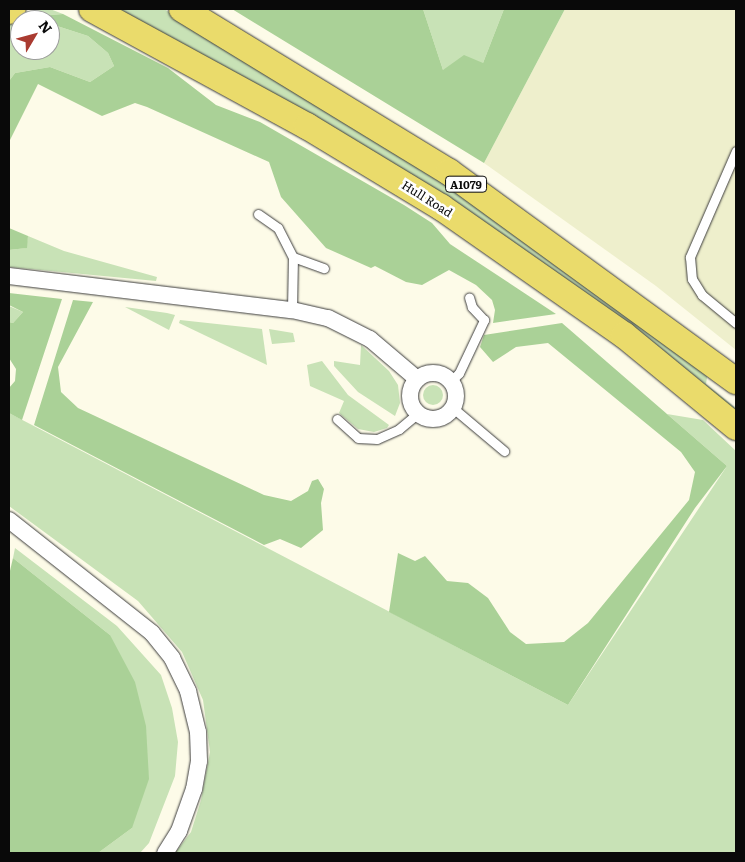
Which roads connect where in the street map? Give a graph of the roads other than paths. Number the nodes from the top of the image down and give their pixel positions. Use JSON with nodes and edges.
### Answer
{"nodes":[{"id":1,"x":13,"y":9,"type":"edge"},
{"id":2,"x":92,"y":9,"type":"edge"},
{"id":3,"x":182,"y":9,"type":"edge"},
{"id":4,"x":9,"y":11,"type":"edge"},
{"id":5,"x":736,"y":151,"type":"edge"},
{"id":6,"x":258,"y":214,"type":"dead end"},
{"id":7,"x":293,"y":257,"type":"junction"},
{"id":8,"x":324,"y":268,"type":"dead end"},
{"id":9,"x":9,"y":276,"type":"edge"},
{"id":10,"x":469,"y":297,"type":"dead end"},
{"id":11,"x":292,"y":310,"type":"junction"},
{"id":12,"x":736,"y":323,"type":"edge"},
{"id":13,"x":417,"y":380,"type":"junction"},
{"id":14,"x":451,"y":381,"type":"junction"},
{"id":15,"x":736,"y":381,"type":"edge"},
{"id":16,"x":453,"y":408,"type":"junction"},
{"id":17,"x":418,"y":413,"type":"junction"},
{"id":18,"x":337,"y":419,"type":"dead end"},
{"id":19,"x":736,"y":427,"type":"edge"},
{"id":20,"x":504,"y":451,"type":"dead end"},
{"id":21,"x":9,"y":520,"type":"edge"},
{"id":22,"x":165,"y":853,"type":"edge"}],
"edges":[{"from":1,"to":4,"type":"main road"},
{"from":2,"to":19,"type":"main road","name":"Hull Road","number":"A1079"},
{"from":3,"to":15,"type":"main road","number":"A1079"},
{"from":5,"to":12,"type":"lane"},
{"from":6,"to":7,"type":"lane"},
{"from":7,"to":8,"type":"lane"},
{"from":7,"to":11,"type":"lane"},
{"from":9,"to":11,"type":"street"},
{"from":10,"to":14,"type":"lane"},
{"from":11,"to":13,"type":"street"},
{"from":13,"to":14,"type":"street"},
{"from":13,"to":17,"type":"street"},
{"from":14,"to":16,"type":"street"},
{"from":16,"to":17,"type":"street"},
{"from":16,"to":20,"type":"lane"},
{"from":17,"to":18,"type":"lane"},
{"from":21,"to":22,"type":"street"}]}
